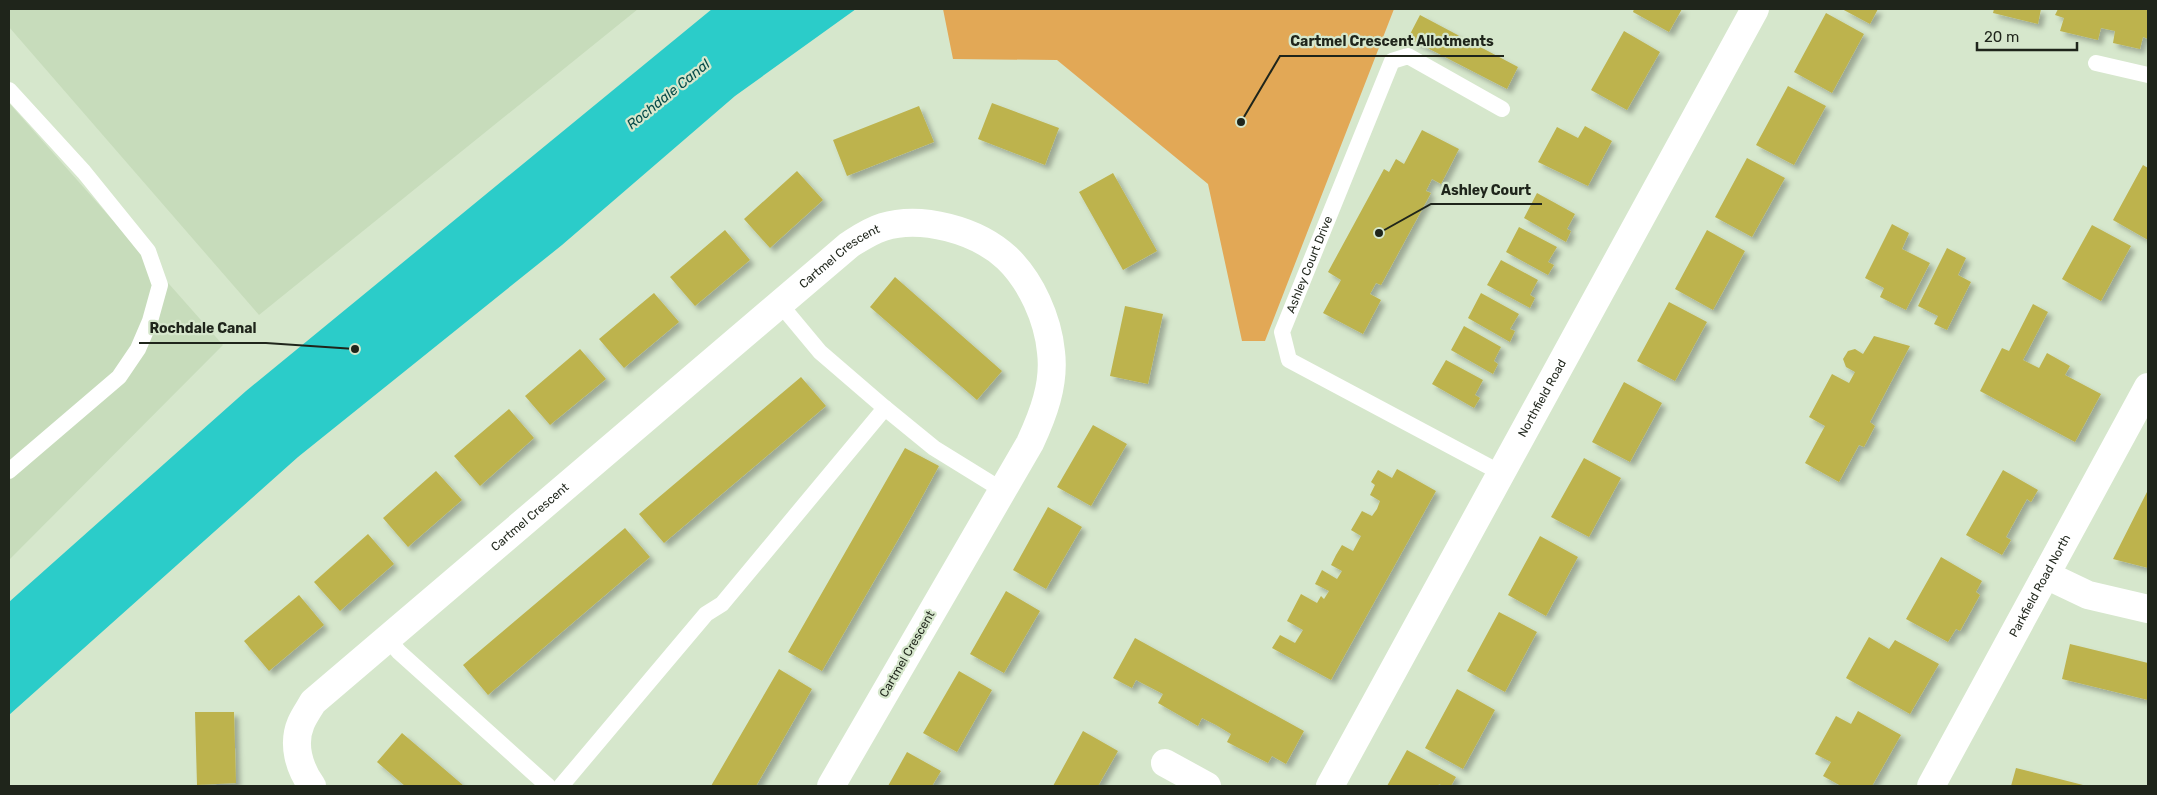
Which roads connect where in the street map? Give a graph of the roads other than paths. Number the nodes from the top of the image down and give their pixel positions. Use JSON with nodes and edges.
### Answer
{"nodes":[{"id":1,"x":1755,"y":9,"type":"edge"},
{"id":2,"x":2096,"y":63,"type":"dead end"},
{"id":3,"x":2148,"y":76,"type":"edge"},
{"id":4,"x":9,"y":90,"type":"edge"},
{"id":5,"x":1502,"y":109,"type":"dead end"},
{"id":6,"x":780,"y":304,"type":"junction"},
{"id":7,"x":2148,"y":387,"type":"edge"},
{"id":8,"x":885,"y":408,"type":"junction"},
{"id":9,"x":9,"y":471,"type":"edge"},
{"id":10,"x":1501,"y":474,"type":"junction"},
{"id":11,"x":1002,"y":490,"type":"junction"},
{"id":12,"x":2046,"y":575,"type":"junction"},
{"id":13,"x":2148,"y":609,"type":"edge"},
{"id":14,"x":388,"y":639,"type":"junction"},
{"id":15,"x":1165,"y":763,"type":"dead end"},
{"id":16,"x":312,"y":786,"type":"edge"},
{"id":17,"x":548,"y":786,"type":"edge"},
{"id":18,"x":561,"y":786,"type":"edge"},
{"id":19,"x":831,"y":786,"type":"edge"},
{"id":20,"x":1208,"y":786,"type":"edge"},
{"id":21,"x":1330,"y":786,"type":"edge"},
{"id":22,"x":1931,"y":786,"type":"edge"}],
"edges":[{"from":1,"to":10,"type":"street","name":"Northfield Road"},
{"from":2,"to":3,"type":"lane"},
{"from":4,"to":9,"type":"lane"},
{"from":5,"to":10,"type":"lane","name":"Ashley Court Drive"},
{"from":6,"to":8,"type":"lane"},
{"from":6,"to":11,"type":"street","name":"Cartmel Crescent"},
{"from":6,"to":14,"type":"street","name":"Cartmel Crescent"},
{"from":7,"to":12,"type":"street","name":"Parkfield Road North"},
{"from":8,"to":11,"type":"lane"},
{"from":8,"to":18,"type":"lane"},
{"from":10,"to":21,"type":"street","name":"Northfield Road"},
{"from":11,"to":19,"type":"street","name":"Cartmel Crescent"},
{"from":12,"to":13,"type":"street"},
{"from":12,"to":22,"type":"street","name":"Parkfield Road North"},
{"from":14,"to":16,"type":"street","name":"Cartmel Crescent"},
{"from":14,"to":17,"type":"lane"},
{"from":15,"to":20,"type":"street"}]}
